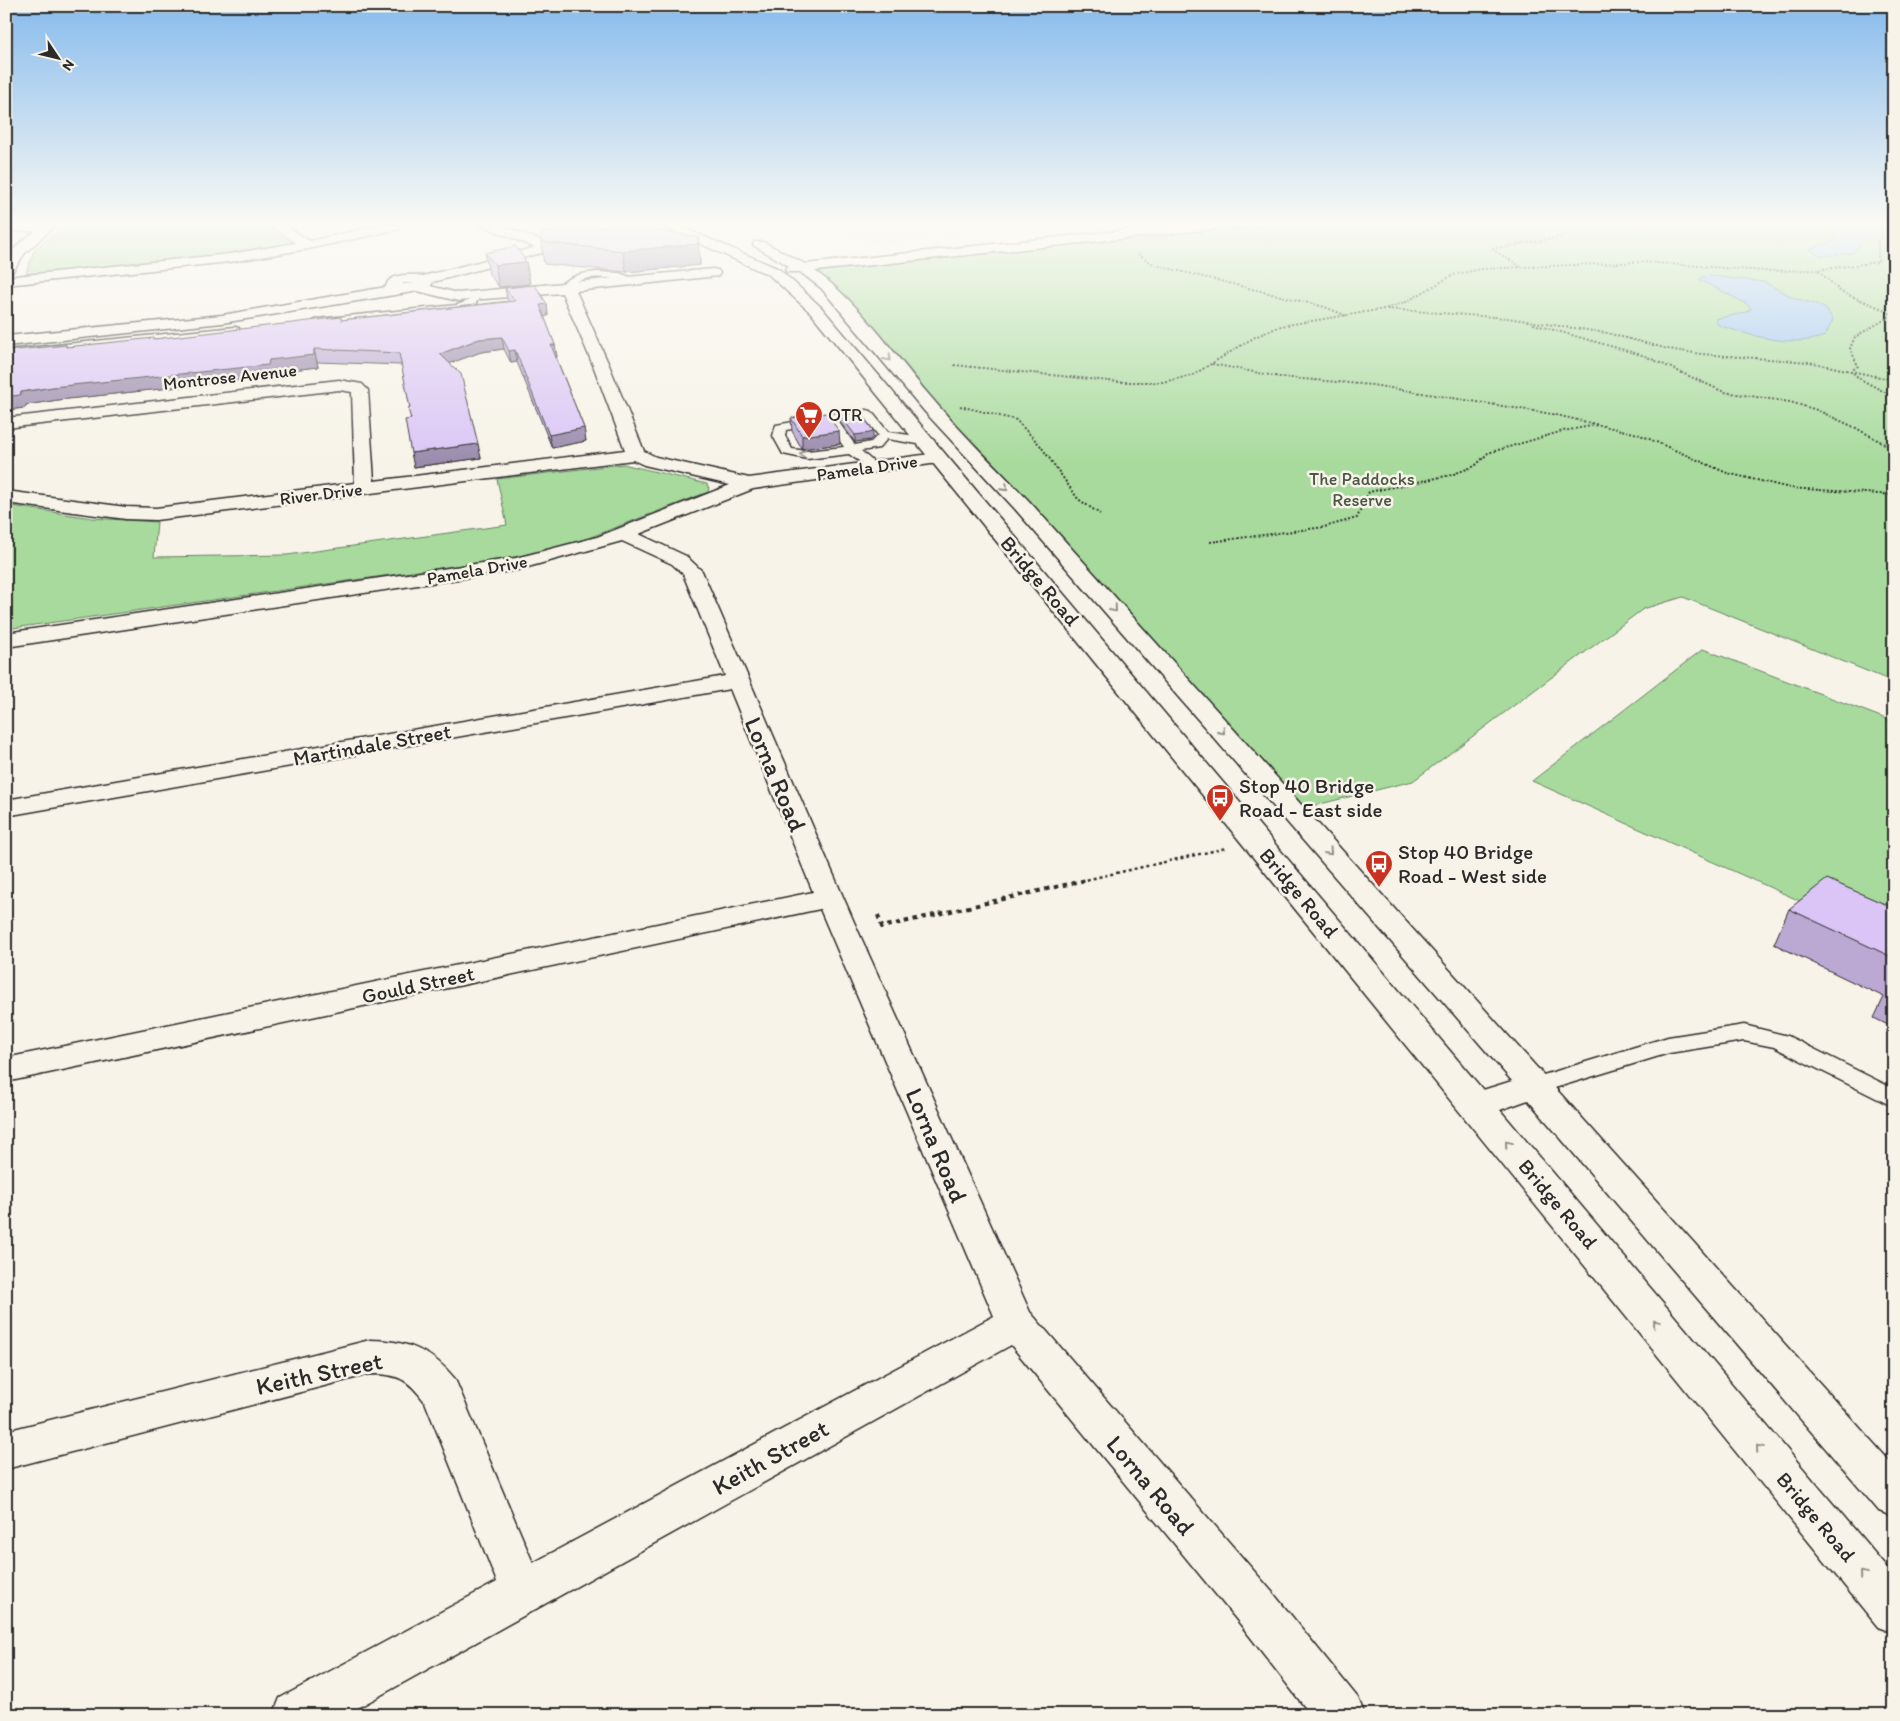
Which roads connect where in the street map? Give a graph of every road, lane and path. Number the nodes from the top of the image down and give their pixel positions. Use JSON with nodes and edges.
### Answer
{"nodes":[{"id":1,"x":308,"y":305,"type":"edge"},
{"id":2,"x":466,"y":305,"type":"edge"},
{"id":3,"x":572,"y":305,"type":"edge"},
{"id":4,"x":811,"y":305,"type":"edge"},
{"id":5,"x":844,"y":305,"type":"edge"},
{"id":6,"x":1322,"y":305,"type":"edge"},
{"id":7,"x":1396,"y":305,"type":"edge"},
{"id":8,"x":1878,"y":305,"type":"edge"},
{"id":9,"x":1384,"y":309,"type":"junction"},
{"id":10,"x":1347,"y":316,"type":"junction"},
{"id":11,"x":1520,"y":320,"type":"junction"},
{"id":12,"x":308,"y":323,"type":"edge"},
{"id":13,"x":250,"y":329,"type":"edge"},
{"id":14,"x":6,"y":341,"type":"edge"},
{"id":15,"x":6,"y":353,"type":"edge"},
{"id":16,"x":1212,"y":364,"type":"junction"},
{"id":17,"x":954,"y":365,"type":"dead end"},
{"id":18,"x":1851,"y":371,"type":"junction"},
{"id":19,"x":1894,"y":380,"type":"edge"},
{"id":20,"x":1894,"y":397,"type":"edge"},
{"id":21,"x":890,"y":399,"type":"junction"},
{"id":22,"x":956,"y":405,"type":"dead end"},
{"id":23,"x":867,"y":413,"type":"junction"},
{"id":24,"x":831,"y":420,"type":"junction"},
{"id":25,"x":6,"y":424,"type":"edge"},
{"id":26,"x":1600,"y":425,"type":"junction"},
{"id":27,"x":884,"y":435,"type":"junction"},
{"id":28,"x":1894,"y":448,"type":"edge"},
{"id":29,"x":851,"y":449,"type":"junction"},
{"id":30,"x":931,"y":450,"type":"junction"},
{"id":31,"x":971,"y":453,"type":"junction"},
{"id":32,"x":636,"y":454,"type":"junction"},
{"id":33,"x":874,"y":467,"type":"junction"},
{"id":34,"x":749,"y":484,"type":"junction"},
{"id":35,"x":365,"y":489,"type":"junction"},
{"id":36,"x":1894,"y":495,"type":"edge"},
{"id":37,"x":6,"y":497,"type":"edge"},
{"id":38,"x":1100,"y":514,"type":"dead end"},
{"id":39,"x":623,"y":534,"type":"junction"},
{"id":40,"x":1210,"y":542,"type":"dead end"},
{"id":41,"x":6,"y":640,"type":"edge"},
{"id":42,"x":737,"y":681,"type":"junction"},
{"id":43,"x":6,"y":808,"type":"edge"},
{"id":44,"x":1229,"y":847,"type":"dead end"},
{"id":45,"x":830,"y":898,"type":"junction"},
{"id":46,"x":878,"y":915,"type":"dead end"},
{"id":47,"x":6,"y":1070,"type":"edge"},
{"id":48,"x":1535,"y":1086,"type":"junction"},
{"id":49,"x":1894,"y":1099,"type":"edge"},
{"id":50,"x":1475,"y":1105,"type":"junction"},
{"id":51,"x":1016,"y":1323,"type":"junction"},
{"id":52,"x":6,"y":1450,"type":"edge"},
{"id":53,"x":1894,"y":1496,"type":"edge"},
{"id":54,"x":523,"y":1591,"type":"junction"},
{"id":55,"x":1894,"y":1611,"type":"edge"},
{"id":56,"x":297,"y":1715,"type":"edge"},
{"id":57,"x":1341,"y":1715,"type":"edge"}],
"edges":[{"from":1,"to":14,"type":"street"},
{"from":2,"to":12,"type":"lane"},
{"from":3,"to":32,"type":"street"},
{"from":4,"to":21,"type":"street","name":"Bridge Road"},
{"from":5,"to":31,"type":"street","name":"Bridge Road","one_way":true},
{"from":6,"to":10,"type":"path"},
{"from":7,"to":9,"type":"path"},
{"from":8,"to":18,"type":"path"},
{"from":9,"to":10,"type":"path"},
{"from":9,"to":11,"type":"path"},
{"from":10,"to":16,"type":"path"},
{"from":11,"to":18,"type":"path"},
{"from":11,"to":28,"type":"path"},
{"from":13,"to":15,"type":"lane"},
{"from":16,"to":17,"type":"path"},
{"from":16,"to":26,"type":"path"},
{"from":18,"to":19,"type":"path"},
{"from":18,"to":20,"type":"path"},
{"from":21,"to":23,"type":"lane"},
{"from":21,"to":30,"type":"street","name":"Bridge Road"},
{"from":22,"to":38,"type":"path"},
{"from":23,"to":24,"type":"lane"},
{"from":23,"to":27,"type":"lane"},
{"from":24,"to":29,"type":"lane"},
{"from":29,"to":24,"type":"lane","one_way":true},
{"from":25,"to":35,"type":"street","name":"Montrose Avenue"},
{"from":26,"to":36,"type":"path"},
{"from":26,"to":40,"type":"path"},
{"from":27,"to":29,"type":"lane"},
{"from":27,"to":30,"type":"lane"},
{"from":29,"to":33,"type":"lane"},
{"from":30,"to":31,"type":"street","name":"Pamela Drive"},
{"from":30,"to":33,"type":"street","name":"Pamela Drive"},
{"from":30,"to":50,"type":"street","name":"Bridge Road"},
{"from":31,"to":48,"type":"street","name":"Bridge Road","one_way":true},
{"from":32,"to":34,"type":"street"},
{"from":32,"to":35,"type":"street","name":"River Drive"},
{"from":33,"to":34,"type":"street","name":"Pamela Drive"},
{"from":34,"to":39,"type":"street","name":"Pamela Drive"},
{"from":35,"to":37,"type":"street","name":"River Drive"},
{"from":39,"to":41,"type":"street","name":"Pamela Drive"},
{"from":39,"to":42,"type":"street","name":"Lorna Road"},
{"from":42,"to":43,"type":"street","name":"Martindale Street"},
{"from":42,"to":45,"type":"street","name":"Lorna Road"},
{"from":44,"to":46,"type":"path"},
{"from":45,"to":47,"type":"street","name":"Gould Street"},
{"from":45,"to":51,"type":"street","name":"Lorna Road"},
{"from":48,"to":49,"type":"lane"},
{"from":48,"to":50,"type":"street"},
{"from":48,"to":53,"type":"street","name":"Bridge Road"},
{"from":55,"to":50,"type":"street","name":"Bridge Road","one_way":true},
{"from":51,"to":54,"type":"street","name":"Keith Street"},
{"from":51,"to":57,"type":"street","name":"Lorna Road"},
{"from":52,"to":54,"type":"street","name":"Keith Street"},
{"from":54,"to":56,"type":"street","name":"Keith Street"}]}
